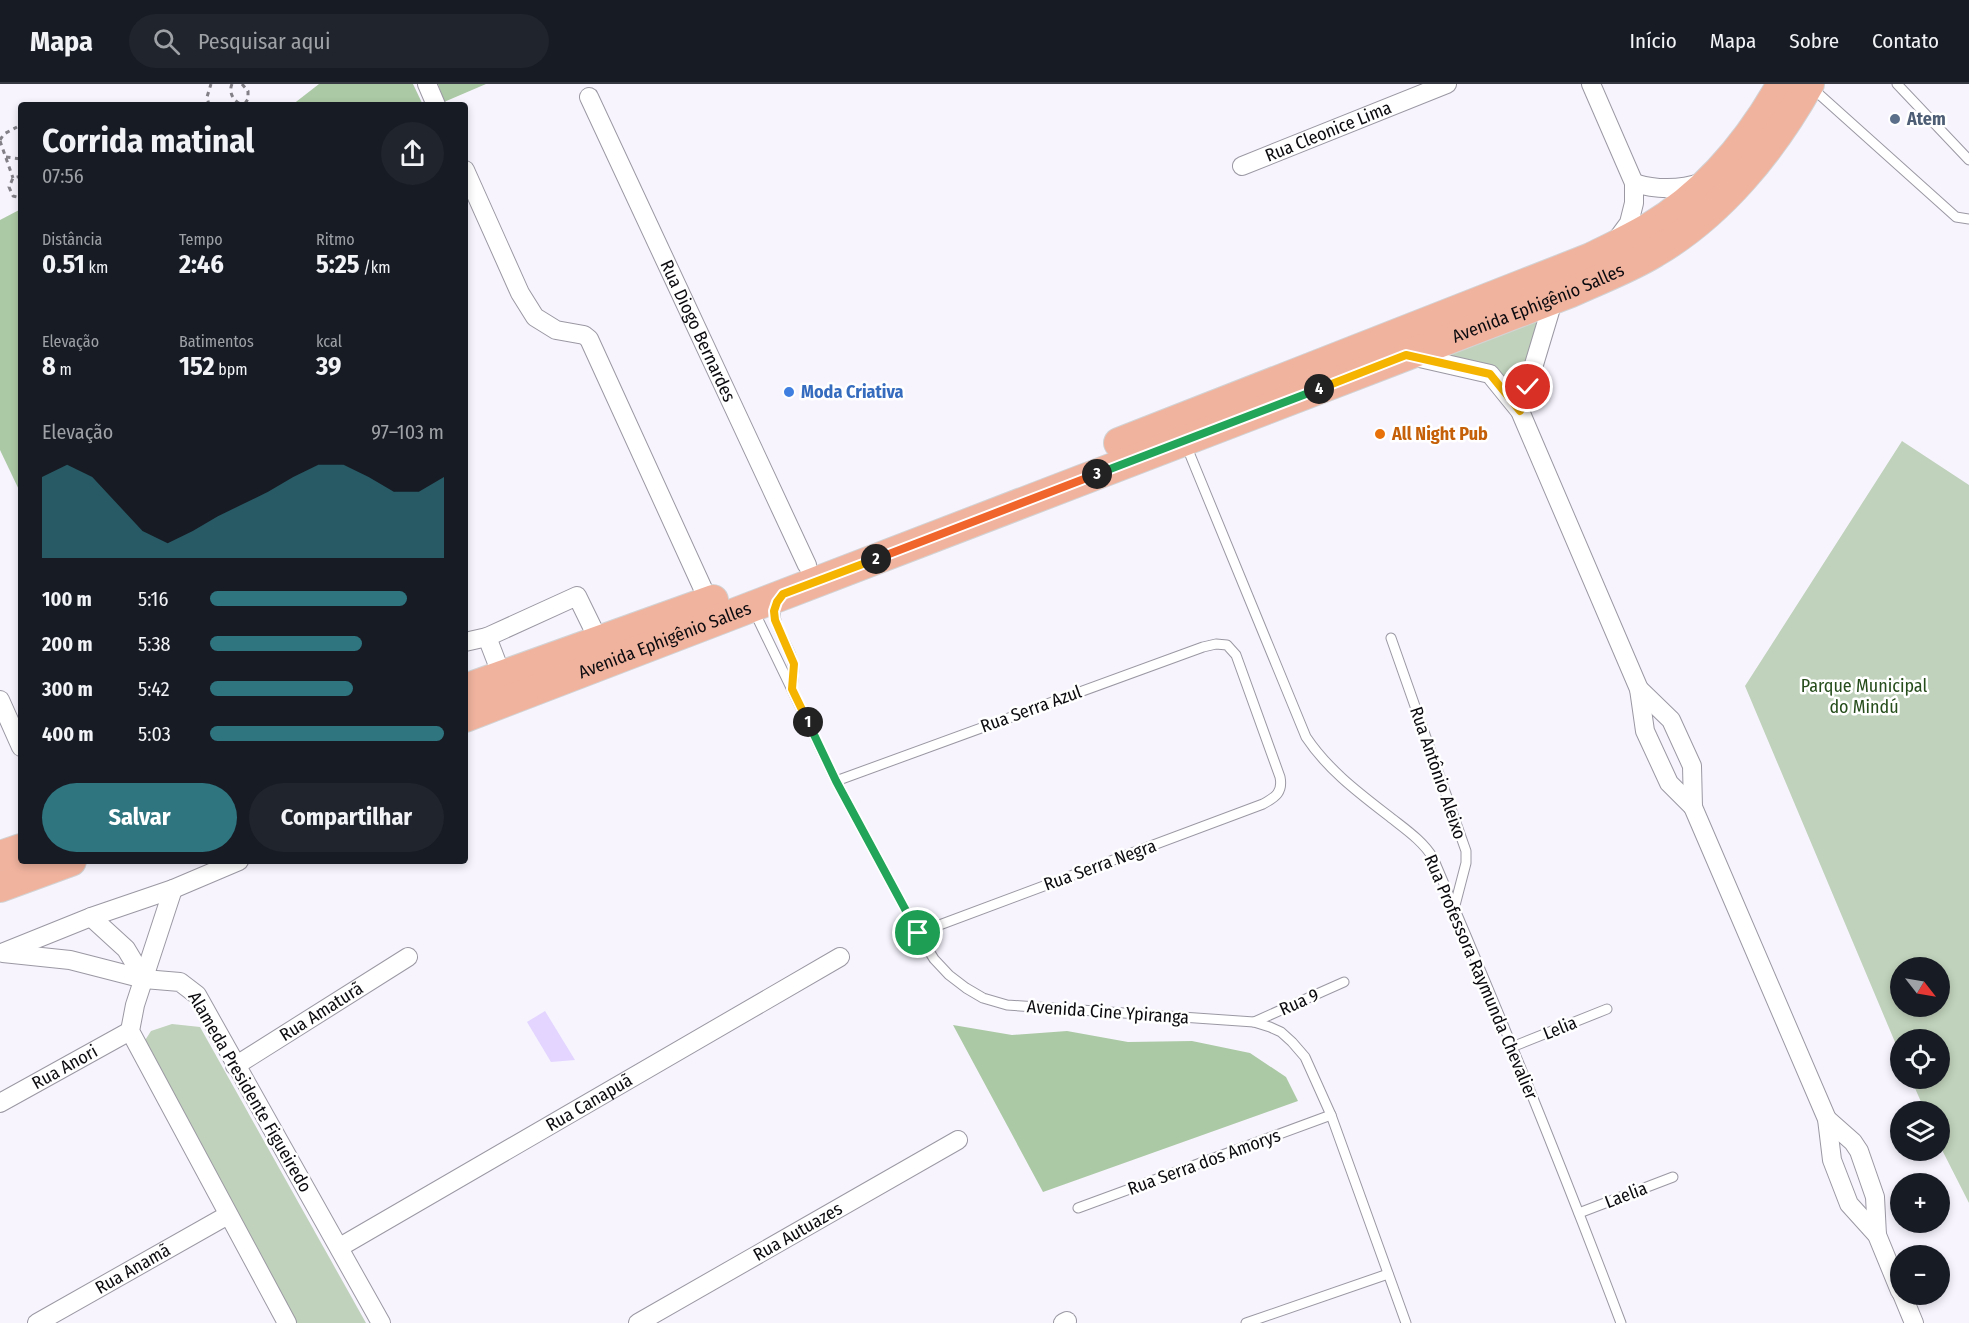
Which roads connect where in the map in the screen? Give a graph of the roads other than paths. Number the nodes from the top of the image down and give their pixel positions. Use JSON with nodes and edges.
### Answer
{"nodes":[{"id":1,"x":427,"y":84,"type":"edge"},
{"id":2,"x":1447,"y":84,"type":"edge"},
{"id":3,"x":1591,"y":84,"type":"edge"},
{"id":4,"x":1800,"y":84,"type":"edge"},
{"id":5,"x":1897,"y":84,"type":"edge"},
{"id":6,"x":589,"y":97,"type":"dead end"},
{"id":7,"x":435,"y":102,"type":"edge"},
{"id":8,"x":1969,"y":160,"type":"edge"},
{"id":9,"x":1242,"y":166,"type":"dead end"},
{"id":10,"x":468,"y":177,"type":"edge"},
{"id":11,"x":1711,"y":179,"type":"junction"},
{"id":12,"x":1634,"y":183,"type":"junction"},
{"id":13,"x":1969,"y":219,"type":"edge"},
{"id":14,"x":1602,"y":253,"type":"junction"},
{"id":15,"x":1554,"y":298,"type":"junction"},
{"id":16,"x":1406,"y":355,"type":"junction"},
{"id":17,"x":1520,"y":411,"type":"junction"},
{"id":18,"x":1184,"y":441,"type":"junction"},
{"id":19,"x":807,"y":565,"type":"junction"},
{"id":20,"x":783,"y":594,"type":"junction"},
{"id":21,"x":709,"y":602,"type":"junction"},
{"id":22,"x":752,"y":607,"type":"junction"},
{"id":23,"x":487,"y":637,"type":"junction"},
{"id":24,"x":1391,"y":638,"type":"dead end"},
{"id":25,"x":468,"y":641,"type":"edge"},
{"id":26,"x":599,"y":641,"type":"junction"},
{"id":27,"x":502,"y":676,"type":"junction"},
{"id":28,"x":468,"y":688,"type":"edge"},
{"id":29,"x":792,"y":689,"type":"junction"},
{"id":30,"x":1639,"y":689,"type":"junction"},
{"id":31,"x":0,"y":700,"type":"edge"},
{"id":32,"x":468,"y":716,"type":"edge"},
{"id":33,"x":18,"y":740,"type":"edge"},
{"id":34,"x":836,"y":781,"type":"junction"},
{"id":35,"x":1279,"y":792,"type":"joint"},
{"id":36,"x":1693,"y":807,"type":"junction"},
{"id":37,"x":18,"y":850,"type":"edge"},
{"id":38,"x":0,"y":856,"type":"edge"},
{"id":39,"x":63,"y":864,"type":"edge"},
{"id":40,"x":232,"y":864,"type":"edge"},
{"id":41,"x":0,"y":887,"type":"edge"},
{"id":42,"x":173,"y":889,"type":"junction"},
{"id":43,"x":1454,"y":909,"type":"junction"},
{"id":44,"x":91,"y":917,"type":"junction"},
{"id":45,"x":918,"y":933,"type":"junction"},
{"id":46,"x":2,"y":953,"type":"edge"},
{"id":47,"x":408,"y":957,"type":"dead end"},
{"id":48,"x":840,"y":957,"type":"dead end"},
{"id":49,"x":144,"y":979,"type":"junction"},
{"id":50,"x":1344,"y":982,"type":"dead end"},
{"id":51,"x":1607,"y":1009,"type":"dead end"},
{"id":52,"x":1254,"y":1022,"type":"junction"},
{"id":53,"x":130,"y":1031,"type":"junction"},
{"id":54,"x":1512,"y":1047,"type":"junction"},
{"id":55,"x":235,"y":1066,"type":"junction"},
{"id":56,"x":0,"y":1103,"type":"edge"},
{"id":57,"x":1331,"y":1116,"type":"junction"},
{"id":58,"x":1827,"y":1119,"type":"junction"},
{"id":59,"x":958,"y":1140,"type":"dead end"},
{"id":60,"x":1673,"y":1177,"type":"dead end"},
{"id":61,"x":1078,"y":1208,"type":"dead end"},
{"id":62,"x":1579,"y":1213,"type":"junction"},
{"id":63,"x":228,"y":1215,"type":"junction"},
{"id":64,"x":1876,"y":1235,"type":"junction"},
{"id":65,"x":339,"y":1247,"type":"junction"},
{"id":66,"x":1890,"y":1267,"type":"edge"},
{"id":67,"x":1388,"y":1274,"type":"junction"},
{"id":68,"x":1906,"y":1305,"type":"edge"},
{"id":69,"x":37,"y":1323,"type":"edge"},
{"id":70,"x":287,"y":1323,"type":"edge"},
{"id":71,"x":381,"y":1323,"type":"edge"},
{"id":72,"x":638,"y":1323,"type":"edge"},
{"id":73,"x":1246,"y":1323,"type":"edge"},
{"id":74,"x":1406,"y":1323,"type":"edge"},
{"id":75,"x":1621,"y":1323,"type":"edge"},
{"id":76,"x":1914,"y":1323,"type":"edge"}],
"edges":[{"from":1,"to":7,"type":"street"},
{"from":2,"to":9,"type":"street","name":"Rua Cleonice Lima"},
{"from":3,"to":12,"type":"street"},
{"from":4,"to":11,"type":"main road","name":"Avenida Ephigênio Salles"},
{"from":4,"to":13,"type":"lane"},
{"from":4,"to":15,"type":"main road","name":"Avenida Ephigênio Salles"},
{"from":5,"to":8,"type":"lane"},
{"from":6,"to":19,"type":"street","name":"Rua Diogo Bernardes"},
{"from":10,"to":21,"type":"street","name":"Avenida Ephigênio Salles"},
{"from":11,"to":12,"type":"street"},
{"from":11,"to":14,"type":"main road","name":"Avenida Ephigênio Salles"},
{"from":12,"to":14,"type":"street"},
{"from":14,"to":19,"type":"main road","name":"Avenida Ephigênio Salles"},
{"from":15,"to":16,"type":"main road","name":"Avenida Ephigênio Salles"},
{"from":15,"to":17,"type":"street"},
{"from":16,"to":17,"type":"street"},
{"from":16,"to":18,"type":"main road","name":"Avenida Ephigênio Salles"},
{"from":17,"to":30,"type":"street"},
{"from":18,"to":20,"type":"main road","name":"Avenida Ephigênio Salles"},
{"from":18,"to":43,"type":"lane","name":"Rua Professora Raymunda Chevalier"},
{"from":19,"to":21,"type":"main road","name":"Avenida Ephigênio Salles"},
{"from":20,"to":22,"type":"main road","name":"Avenida Ephigênio Salles"},
{"from":20,"to":29,"type":"lane","name":"Avenida Cine Ypiranga"},
{"from":21,"to":26,"type":"main road","name":"Avenida Ephigênio Salles"},
{"from":22,"to":29,"type":"lane","name":"Avenida Cine Ypiranga"},
{"from":22,"to":32,"type":"main road","name":"Avenida Ephigênio Salles"},
{"from":23,"to":25,"type":"street"},
{"from":23,"to":26,"type":"street"},
{"from":23,"to":27,"type":"street"},
{"from":24,"to":43,"type":"lane","name":"Rua Antônio Aleixo"},
{"from":26,"to":27,"type":"main road","name":"Avenida Ephigênio Salles"},
{"from":27,"to":28,"type":"main road","name":"Avenida Ephigênio Salles"},
{"from":29,"to":34,"type":"lane","name":"Avenida Cine Ypiranga"},
{"from":30,"to":36,"type":"street"},
{"from":30,"to":36,"type":"street"},
{"from":31,"to":33,"type":"street"},
{"from":34,"to":35,"type":"lane","name":"Rua Serra Azul"},
{"from":34,"to":45,"type":"lane","name":"Avenida Cine Ypiranga"},
{"from":35,"to":45,"type":"lane","name":"Rua Serra Negra"},
{"from":36,"to":58,"type":"street"},
{"from":37,"to":38,"type":"main road"},
{"from":39,"to":41,"type":"main road"},
{"from":40,"to":42,"type":"street"},
{"from":42,"to":44,"type":"street"},
{"from":42,"to":49,"type":"street"},
{"from":43,"to":54,"type":"lane","name":"Rua Professora Raymunda Chevalier"},
{"from":44,"to":46,"type":"street"},
{"from":44,"to":49,"type":"street"},
{"from":45,"to":52,"type":"lane","name":"Avenida Cine Ypiranga"},
{"from":46,"to":49,"type":"street"},
{"from":47,"to":55,"type":"street","name":"Rua Amaturã"},
{"from":48,"to":65,"type":"street","name":"Rua Canapuã"},
{"from":49,"to":53,"type":"street"},
{"from":49,"to":55,"type":"street","name":"Alameda Presidente Figueiredo"},
{"from":50,"to":52,"type":"lane","name":"Rua 9"},
{"from":51,"to":54,"type":"lane","name":"Lelia"},
{"from":52,"to":57,"type":"lane","name":"Avenida Cine Ypiranga"},
{"from":53,"to":56,"type":"street","name":"Rua Anori"},
{"from":53,"to":63,"type":"street"},
{"from":54,"to":62,"type":"lane","name":"Rua Professora Raymunda Chevalier"},
{"from":55,"to":65,"type":"street","name":"Alameda Presidente Figueiredo"},
{"from":57,"to":61,"type":"lane","name":"Rua Serra dos Amorys"},
{"from":57,"to":67,"type":"lane","name":"Avenida Cine Ypiranga"},
{"from":58,"to":64,"type":"street"},
{"from":58,"to":64,"type":"street"},
{"from":59,"to":72,"type":"street","name":"Rua Autuazes"},
{"from":60,"to":62,"type":"lane","name":"Laelia"},
{"from":62,"to":75,"type":"lane","name":"Rua Professora Raymunda Chevalier"},
{"from":63,"to":69,"type":"street","name":"Rua Anamã"},
{"from":63,"to":70,"type":"street"},
{"from":64,"to":66,"type":"street"},
{"from":65,"to":71,"type":"street","name":"Alameda Presidente Figueiredo"},
{"from":67,"to":73,"type":"lane"},
{"from":67,"to":74,"type":"lane","name":"Avenida Cine Ypiranga"},
{"from":68,"to":76,"type":"street"}]}
